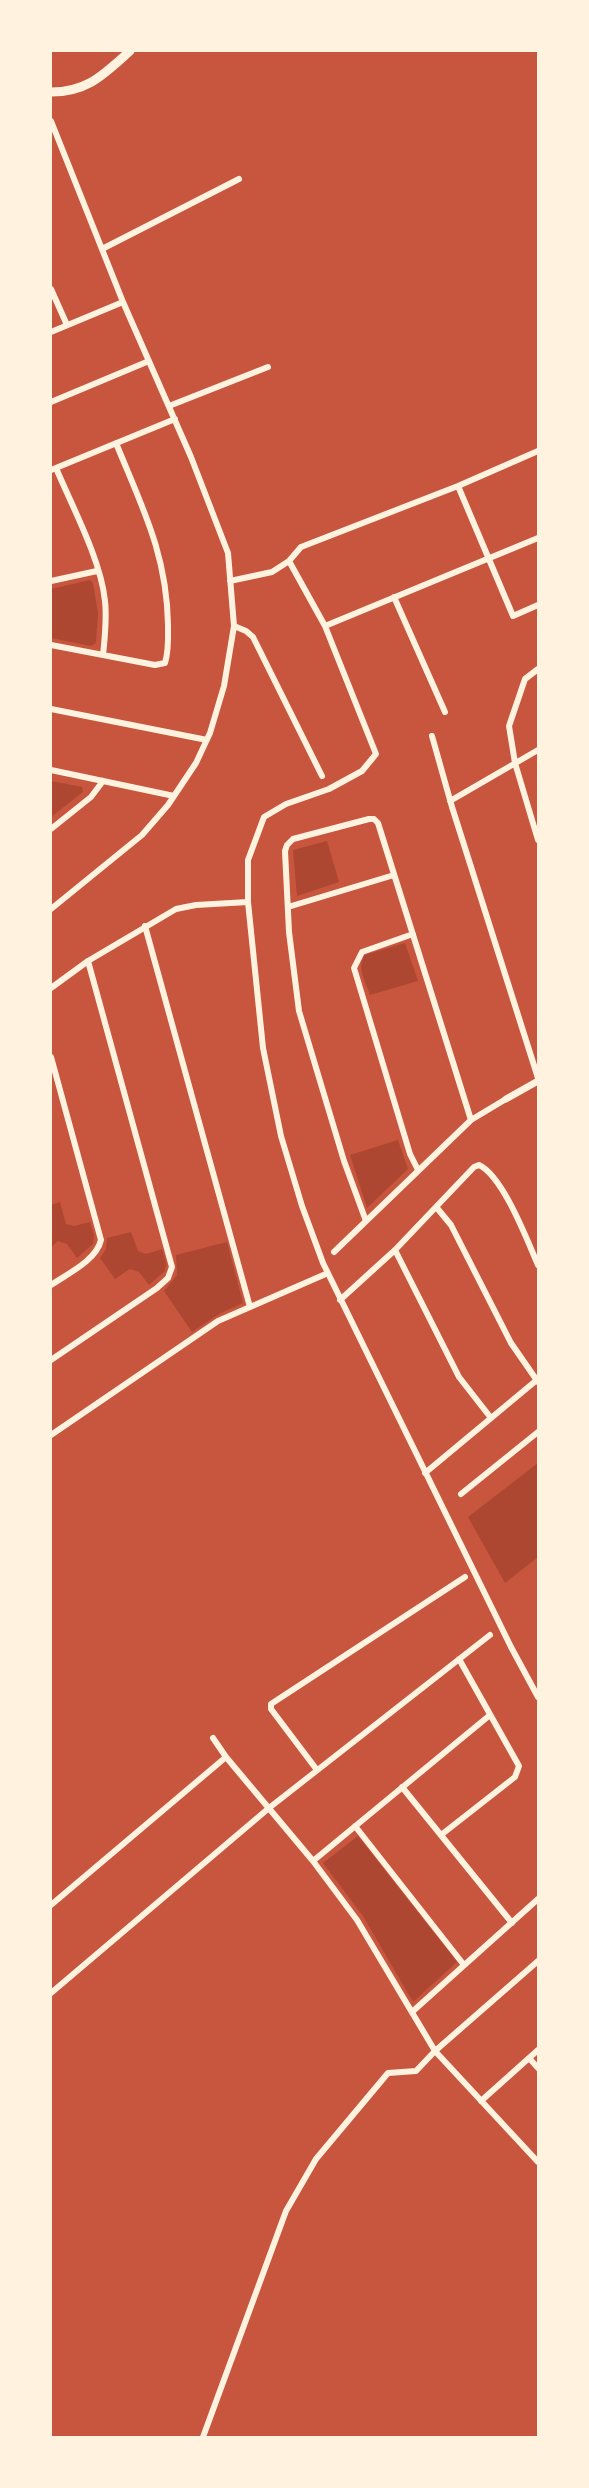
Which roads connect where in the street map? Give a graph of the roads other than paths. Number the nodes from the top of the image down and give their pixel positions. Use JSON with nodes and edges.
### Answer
{"nodes":[{"id":1,"x":130,"y":51,"type":"edge"},
{"id":2,"x":51,"y":92,"type":"edge"},
{"id":3,"x":51,"y":121,"type":"edge"},
{"id":4,"x":239,"y":179,"type":"dead end"},
{"id":5,"x":102,"y":249,"type":"junction"},
{"id":6,"x":51,"y":289,"type":"edge"},
{"id":7,"x":123,"y":302,"type":"junction"},
{"id":8,"x":67,"y":325,"type":"junction"},
{"id":9,"x":51,"y":332,"type":"edge"},
{"id":10,"x":149,"y":361,"type":"junction"},
{"id":11,"x":268,"y":367,"type":"dead end"},
{"id":12,"x":51,"y":402,"type":"edge"},
{"id":13,"x":169,"y":406,"type":"junction"},
{"id":14,"x":174,"y":419,"type":"junction"},
{"id":15,"x":116,"y":443,"type":"junction"},
{"id":16,"x":538,"y":451,"type":"edge"},
{"id":17,"x":53,"y":469,"type":"edge"},
{"id":18,"x":457,"y":486,"type":"junction"},
{"id":19,"x":538,"y":538,"type":"edge"},
{"id":20,"x":489,"y":558,"type":"junction"},
{"id":21,"x":289,"y":561,"type":"junction"},
{"id":22,"x":97,"y":570,"type":"junction"},
{"id":23,"x":51,"y":581,"type":"edge"},
{"id":24,"x":230,"y":581,"type":"junction"},
{"id":25,"x":394,"y":597,"type":"junction"},
{"id":26,"x":538,"y":605,"type":"edge"},
{"id":27,"x":234,"y":626,"type":"junction"},
{"id":28,"x":325,"y":626,"type":"junction"},
{"id":29,"x":51,"y":645,"type":"edge"},
{"id":30,"x":103,"y":655,"type":"junction"},
{"id":31,"x":538,"y":670,"type":"edge"},
{"id":32,"x":51,"y":709,"type":"edge"},
{"id":33,"x":445,"y":712,"type":"dead end"},
{"id":34,"x":432,"y":736,"type":"dead end"},
{"id":35,"x":207,"y":740,"type":"junction"},
{"id":36,"x":538,"y":750,"type":"edge"},
{"id":37,"x":515,"y":764,"type":"junction"},
{"id":38,"x":51,"y":770,"type":"edge"},
{"id":39,"x":321,"y":776,"type":"dead end"},
{"id":40,"x":103,"y":781,"type":"junction"},
{"id":41,"x":174,"y":796,"type":"junction"},
{"id":42,"x":450,"y":801,"type":"junction"},
{"id":43,"x":51,"y":829,"type":"edge"},
{"id":44,"x":538,"y":840,"type":"edge"},
{"id":45,"x":394,"y":875,"type":"junction"},
{"id":46,"x":248,"y":902,"type":"junction"},
{"id":47,"x":288,"y":907,"type":"junction"},
{"id":48,"x":51,"y":909,"type":"edge"},
{"id":49,"x":145,"y":926,"type":"junction"},
{"id":50,"x":413,"y":934,"type":"junction"},
{"id":51,"x":88,"y":961,"type":"junction"},
{"id":52,"x":51,"y":989,"type":"edge"},
{"id":53,"x":51,"y":1057,"type":"edge"},
{"id":54,"x":538,"y":1079,"type":"edge"},
{"id":55,"x":506,"y":1099,"type":"joint"},
{"id":56,"x":471,"y":1120,"type":"junction"},
{"id":57,"x":418,"y":1170,"type":"junction"},
{"id":58,"x":437,"y":1208,"type":"junction"},
{"id":59,"x":366,"y":1221,"type":"junction"},
{"id":60,"x":395,"y":1250,"type":"junction"},
{"id":61,"x":334,"y":1252,"type":"dead end"},
{"id":62,"x":538,"y":1265,"type":"edge"},
{"id":63,"x":328,"y":1273,"type":"junction"},
{"id":64,"x":51,"y":1285,"type":"edge"},
{"id":65,"x":341,"y":1300,"type":"junction"},
{"id":66,"x":250,"y":1307,"type":"junction"},
{"id":67,"x":51,"y":1360,"type":"edge"},
{"id":68,"x":538,"y":1380,"type":"edge"},
{"id":69,"x":491,"y":1418,"type":"junction"},
{"id":70,"x":538,"y":1432,"type":"edge"},
{"id":71,"x":51,"y":1435,"type":"edge"},
{"id":72,"x":425,"y":1473,"type":"junction"},
{"id":73,"x":461,"y":1494,"type":"dead end"},
{"id":74,"x":465,"y":1577,"type":"dead end"},
{"id":75,"x":490,"y":1635,"type":"dead end"},
{"id":76,"x":459,"y":1659,"type":"junction"},
{"id":77,"x":538,"y":1697,"type":"edge"},
{"id":78,"x":491,"y":1715,"type":"junction"},
{"id":79,"x":213,"y":1738,"type":"dead end"},
{"id":80,"x":226,"y":1757,"type":"junction"},
{"id":81,"x":317,"y":1770,"type":"junction"},
{"id":82,"x":402,"y":1787,"type":"junction"},
{"id":83,"x":269,"y":1808,"type":"junction"},
{"id":84,"x":355,"y":1826,"type":"junction"},
{"id":85,"x":441,"y":1835,"type":"junction"},
{"id":86,"x":313,"y":1861,"type":"junction"},
{"id":87,"x":538,"y":1899,"type":"edge"},
{"id":88,"x":51,"y":1905,"type":"edge"},
{"id":89,"x":512,"y":1923,"type":"junction"},
{"id":90,"x":538,"y":1962,"type":"edge"},
{"id":91,"x":464,"y":1965,"type":"junction"},
{"id":92,"x":51,"y":1993,"type":"edge"},
{"id":93,"x":411,"y":2012,"type":"junction"},
{"id":94,"x":538,"y":2050,"type":"edge"},
{"id":95,"x":435,"y":2052,"type":"junction"},
{"id":96,"x":529,"y":2058,"type":"junction"},
{"id":97,"x":538,"y":2068,"type":"edge"},
{"id":98,"x":481,"y":2101,"type":"junction"},
{"id":99,"x":538,"y":2162,"type":"edge"},
{"id":100,"x":203,"y":2437,"type":"edge"}],
"edges":[{"from":1,"to":2,"type":"main road"},
{"from":3,"to":5,"type":"street"},
{"from":4,"to":5,"type":"street"},
{"from":5,"to":7,"type":"street"},
{"from":6,"to":8,"type":"street"},
{"from":7,"to":8,"type":"street"},
{"from":7,"to":10,"type":"street"},
{"from":8,"to":9,"type":"street"},
{"from":10,"to":12,"type":"street"},
{"from":10,"to":13,"type":"street"},
{"from":11,"to":13,"type":"street"},
{"from":13,"to":14,"type":"street"},
{"from":14,"to":15,"type":"street"},
{"from":14,"to":24,"type":"street"},
{"from":15,"to":17,"type":"street"},
{"from":15,"to":30,"type":"street"},
{"from":16,"to":18,"type":"street"},
{"from":17,"to":22,"type":"street"},
{"from":18,"to":20,"type":"street"},
{"from":18,"to":21,"type":"street"},
{"from":19,"to":20,"type":"street"},
{"from":20,"to":25,"type":"street"},
{"from":20,"to":26,"type":"street"},
{"from":21,"to":24,"type":"street"},
{"from":21,"to":28,"type":"street"},
{"from":22,"to":23,"type":"street"},
{"from":22,"to":30,"type":"street"},
{"from":24,"to":27,"type":"street"},
{"from":25,"to":28,"type":"street"},
{"from":25,"to":33,"type":"street"},
{"from":27,"to":35,"type":"street"},
{"from":27,"to":39,"type":"street"},
{"from":28,"to":46,"type":"street"},
{"from":29,"to":30,"type":"street"},
{"from":31,"to":37,"type":"street"},
{"from":32,"to":35,"type":"street"},
{"from":34,"to":42,"type":"street"},
{"from":35,"to":41,"type":"street"},
{"from":36,"to":37,"type":"street"},
{"from":37,"to":42,"type":"street"},
{"from":37,"to":44,"type":"street"},
{"from":38,"to":40,"type":"street"},
{"from":40,"to":41,"type":"street"},
{"from":40,"to":43,"type":"street"},
{"from":41,"to":48,"type":"street"},
{"from":42,"to":54,"type":"street"},
{"from":45,"to":47,"type":"street"},
{"from":45,"to":47,"type":"street"},
{"from":45,"to":50,"type":"street"},
{"from":46,"to":49,"type":"street"},
{"from":46,"to":63,"type":"street"},
{"from":47,"to":59,"type":"street"},
{"from":49,"to":51,"type":"street"},
{"from":49,"to":66,"type":"street"},
{"from":50,"to":56,"type":"street"},
{"from":50,"to":57,"type":"street"},
{"from":51,"to":52,"type":"street"},
{"from":51,"to":67,"type":"street"},
{"from":53,"to":64,"type":"street"},
{"from":54,"to":55,"type":"street"},
{"from":55,"to":56,"type":"street"},
{"from":56,"to":57,"type":"street"},
{"from":57,"to":59,"type":"street"},
{"from":58,"to":60,"type":"street"},
{"from":58,"to":62,"type":"street"},
{"from":58,"to":68,"type":"street"},
{"from":59,"to":61,"type":"street"},
{"from":60,"to":65,"type":"street"},
{"from":60,"to":69,"type":"street"},
{"from":63,"to":65,"type":"street"},
{"from":63,"to":66,"type":"street"},
{"from":65,"to":72,"type":"street"},
{"from":66,"to":71,"type":"street"},
{"from":68,"to":69,"type":"street"},
{"from":69,"to":72,"type":"street"},
{"from":70,"to":73,"type":"street"},
{"from":72,"to":77,"type":"street"},
{"from":74,"to":81,"type":"street"},
{"from":75,"to":76,"type":"street"},
{"from":76,"to":78,"type":"street"},
{"from":76,"to":81,"type":"street"},
{"from":78,"to":82,"type":"street"},
{"from":78,"to":85,"type":"street"},
{"from":79,"to":80,"type":"street"},
{"from":80,"to":83,"type":"street"},
{"from":80,"to":88,"type":"street"},
{"from":81,"to":83,"type":"street"},
{"from":82,"to":84,"type":"street"},
{"from":82,"to":85,"type":"street"},
{"from":83,"to":86,"type":"street"},
{"from":83,"to":92,"type":"street"},
{"from":84,"to":86,"type":"street"},
{"from":84,"to":91,"type":"street"},
{"from":85,"to":89,"type":"street"},
{"from":86,"to":93,"type":"street"},
{"from":87,"to":89,"type":"street"},
{"from":89,"to":91,"type":"street"},
{"from":90,"to":95,"type":"street"},
{"from":91,"to":93,"type":"street"},
{"from":93,"to":95,"type":"street"},
{"from":94,"to":96,"type":"street"},
{"from":95,"to":98,"type":"street"},
{"from":95,"to":100,"type":"street"},
{"from":96,"to":97,"type":"street"},
{"from":96,"to":98,"type":"street"},
{"from":98,"to":99,"type":"street"}]}
